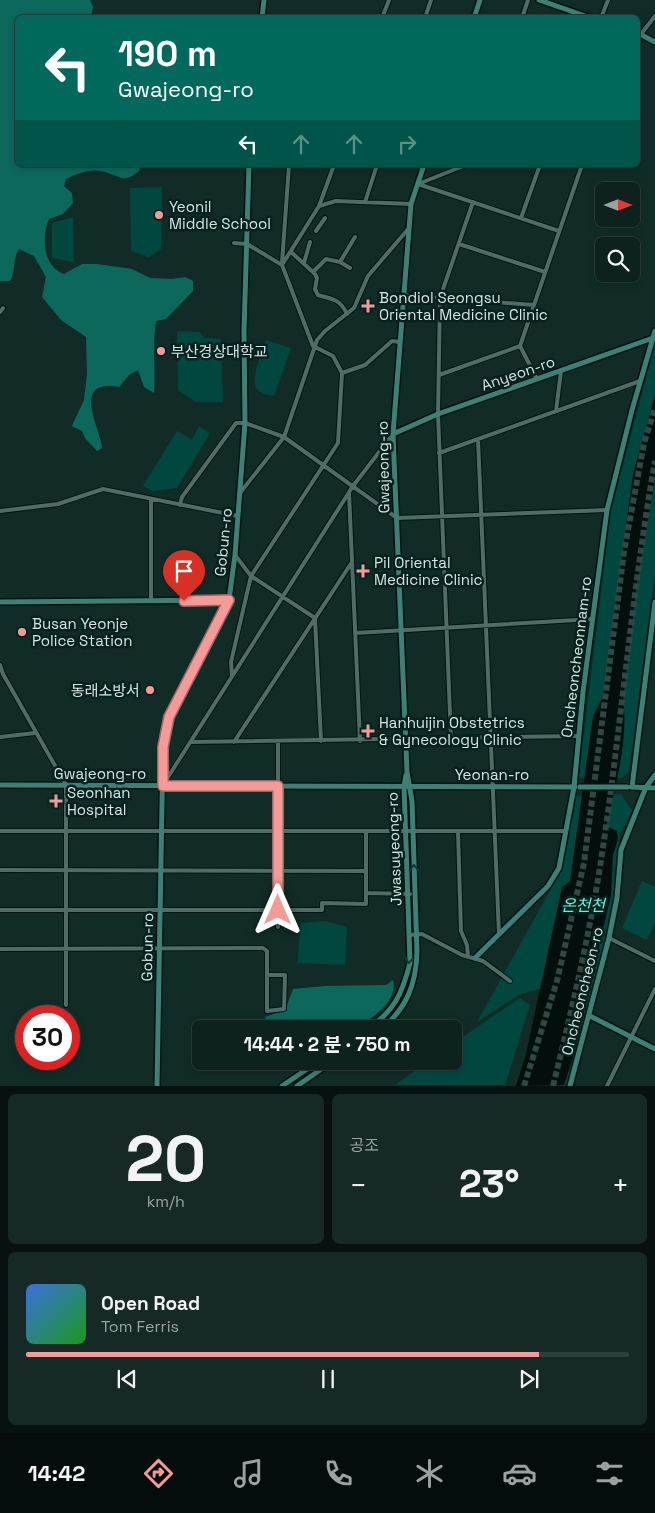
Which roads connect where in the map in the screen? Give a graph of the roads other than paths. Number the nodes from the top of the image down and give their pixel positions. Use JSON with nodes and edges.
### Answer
{"nodes":[{"id":1,"x":264,"y":0,"type":"edge"},
{"id":2,"x":389,"y":0,"type":"edge"},
{"id":3,"x":431,"y":0,"type":"edge"},
{"id":4,"x":480,"y":0,"type":"edge"},
{"id":5,"x":528,"y":0,"type":"edge"},
{"id":6,"x":538,"y":0,"type":"edge"},
{"id":7,"x":608,"y":0,"type":"edge"},
{"id":8,"x":262,"y":15,"type":"edge"},
{"id":9,"x":383,"y":15,"type":"edge"},
{"id":10,"x":426,"y":15,"type":"edge"},
{"id":11,"x":475,"y":15,"type":"edge"},
{"id":12,"x":523,"y":15,"type":"edge"},
{"id":13,"x":582,"y":15,"type":"edge"},
{"id":14,"x":602,"y":15,"type":"edge"},
{"id":15,"x":655,"y":16,"type":"edge"},
{"id":16,"x":640,"y":34,"type":"edge"},
{"id":17,"x":640,"y":35,"type":"edge"},
{"id":18,"x":655,"y":42,"type":"edge"},
{"id":19,"x":249,"y":167,"type":"edge"},
{"id":20,"x":289,"y":167,"type":"edge"},
{"id":21,"x":333,"y":167,"type":"edge"},
{"id":22,"x":376,"y":167,"type":"edge"},
{"id":23,"x":423,"y":167,"type":"edge"},
{"id":24,"x":461,"y":167,"type":"edge"},
{"id":25,"x":539,"y":167,"type":"edge"},
{"id":26,"x":581,"y":167,"type":"edge"},
{"id":27,"x":418,"y":184,"type":"junction"},
{"id":28,"x":365,"y":202,"type":"junction"},
{"id":29,"x":473,"y":202,"type":"junction"},
{"id":30,"x":411,"y":204,"type":"junction"},
{"id":31,"x":319,"y":206,"type":"junction"},
{"id":32,"x":325,"y":218,"type":"dead end"},
{"id":33,"x":521,"y":218,"type":"junction"},
{"id":34,"x":409,"y":228,"type":"junction"},
{"id":35,"x":316,"y":231,"type":"dead end"},
{"id":36,"x":559,"y":231,"type":"junction"},
{"id":37,"x":355,"y":237,"type":"dead end"},
{"id":38,"x":310,"y":242,"type":"dead end"},
{"id":39,"x":234,"y":243,"type":"dead end"},
{"id":40,"x":247,"y":244,"type":"junction"},
{"id":41,"x":459,"y":244,"type":"junction"},
{"id":42,"x":291,"y":252,"type":"junction"},
{"id":43,"x":340,"y":262,"type":"junction"},
{"id":44,"x":304,"y":264,"type":"junction"},
{"id":45,"x":282,"y":266,"type":"junction"},
{"id":46,"x":350,"y":268,"type":"dead end"},
{"id":47,"x":313,"y":272,"type":"junction"},
{"id":48,"x":545,"y":272,"type":"junction"},
{"id":49,"x":404,"y":295,"type":"junction"},
{"id":50,"x":440,"y":298,"type":"junction"},
{"id":51,"x":534,"y":305,"type":"junction"},
{"id":52,"x":348,"y":314,"type":"junction"},
{"id":53,"x":655,"y":330,"type":"edge"},
{"id":54,"x":654,"y":338,"type":"edge"},
{"id":55,"x":400,"y":342,"type":"junction"},
{"id":56,"x":313,"y":346,"type":"junction"},
{"id":57,"x":520,"y":346,"type":"junction"},
{"id":58,"x":561,"y":371,"type":"junction"},
{"id":59,"x":342,"y":373,"type":"junction"},
{"id":60,"x":438,"y":375,"type":"junction"},
{"id":61,"x":537,"y":379,"type":"junction"},
{"id":62,"x":640,"y":381,"type":"junction"},
{"id":63,"x":556,"y":411,"type":"junction"},
{"id":64,"x":438,"y":414,"type":"junction"},
{"id":65,"x":245,"y":423,"type":"junction"},
{"id":66,"x":394,"y":434,"type":"junction"},
{"id":67,"x":284,"y":437,"type":"junction"},
{"id":68,"x":478,"y":439,"type":"junction"},
{"id":69,"x":439,"y":453,"type":"junction"},
{"id":70,"x":323,"y":465,"type":"junction"},
{"id":71,"x":353,"y":486,"type":"junction"},
{"id":72,"x":240,"y":493,"type":"junction"},
{"id":73,"x":349,"y":493,"type":"junction"},
{"id":74,"x":151,"y":500,"type":"junction"},
{"id":75,"x":180,"y":505,"type":"junction"},
{"id":76,"x":608,"y":510,"type":"junction"},
{"id":77,"x":0,"y":511,"type":"edge"},
{"id":78,"x":238,"y":516,"type":"junction"},
{"id":79,"x":481,"y":516,"type":"junction"},
{"id":80,"x":442,"y":517,"type":"junction"},
{"id":81,"x":397,"y":518,"type":"junction"},
{"id":82,"x":235,"y":555,"type":"junction"},
{"id":83,"x":352,"y":562,"type":"junction"},
{"id":84,"x":251,"y":576,"type":"junction"},
{"id":85,"x":283,"y":597,"type":"junction"},
{"id":86,"x":229,"y":600,"type":"junction"},
{"id":87,"x":152,"y":601,"type":"junction"},
{"id":88,"x":0,"y":602,"type":"edge"},
{"id":89,"x":655,"y":602,"type":"edge"},
{"id":90,"x":315,"y":618,"type":"junction"},
{"id":91,"x":593,"y":620,"type":"junction"},
{"id":92,"x":486,"y":626,"type":"junction"},
{"id":93,"x":447,"y":628,"type":"junction"},
{"id":94,"x":401,"y":630,"type":"junction"},
{"id":95,"x":653,"y":632,"type":"edge"},
{"id":96,"x":355,"y":633,"type":"junction"},
{"id":97,"x":0,"y":665,"type":"edge"},
{"id":98,"x":232,"y":676,"type":"junction"},
{"id":99,"x":35,"y":733,"type":"junction"},
{"id":100,"x":579,"y":736,"type":"junction"},
{"id":101,"x":0,"y":737,"type":"edge"},
{"id":102,"x":491,"y":738,"type":"junction"},
{"id":103,"x":452,"y":739,"type":"junction"},
{"id":104,"x":406,"y":740,"type":"junction"},
{"id":105,"x":278,"y":741,"type":"junction"},
{"id":106,"x":321,"y":741,"type":"junction"},
{"id":107,"x":360,"y":741,"type":"junction"},
{"id":108,"x":190,"y":742,"type":"junction"},
{"id":109,"x":234,"y":742,"type":"junction"},
{"id":110,"x":407,"y":772,"type":"junction"},
{"id":111,"x":655,"y":775,"type":"edge"},
{"id":112,"x":66,"y":785,"type":"junction"},
{"id":113,"x":0,"y":786,"type":"edge"},
{"id":114,"x":163,"y":786,"type":"junction"},
{"id":115,"x":278,"y":786,"type":"junction"},
{"id":116,"x":404,"y":786,"type":"junction"},
{"id":117,"x":410,"y":786,"type":"junction"},
{"id":118,"x":493,"y":787,"type":"junction"},
{"id":119,"x":574,"y":787,"type":"junction"},
{"id":120,"x":630,"y":787,"type":"junction"},
{"id":121,"x":646,"y":787,"type":"junction"},
{"id":122,"x":655,"y":788,"type":"edge"},
{"id":123,"x":0,"y":831,"type":"edge"},
{"id":124,"x":66,"y":831,"type":"junction"},
{"id":125,"x":162,"y":831,"type":"junction"},
{"id":126,"x":278,"y":831,"type":"junction"},
{"id":127,"x":366,"y":831,"type":"junction"},
{"id":128,"x":566,"y":831,"type":"junction"},
{"id":129,"x":409,"y":832,"type":"junction"},
{"id":130,"x":458,"y":832,"type":"junction"},
{"id":131,"x":495,"y":833,"type":"junction"},
{"id":132,"x":0,"y":870,"type":"edge"},
{"id":133,"x":66,"y":870,"type":"junction"},
{"id":134,"x":161,"y":870,"type":"junction"},
{"id":135,"x":278,"y":871,"type":"junction"},
{"id":136,"x":366,"y":871,"type":"junction"},
{"id":137,"x":367,"y":893,"type":"junction"},
{"id":138,"x":408,"y":894,"type":"junction"},
{"id":139,"x":415,"y":894,"type":"junction"},
{"id":140,"x":0,"y":910,"type":"edge"},
{"id":141,"x":66,"y":910,"type":"junction"},
{"id":142,"x":160,"y":910,"type":"junction"},
{"id":143,"x":278,"y":910,"type":"junction"},
{"id":144,"x":278,"y":927,"type":"dead end"},
{"id":145,"x":417,"y":934,"type":"junction"},
{"id":146,"x":499,"y":934,"type":"junction"},
{"id":147,"x":410,"y":935,"type":"junction"},
{"id":148,"x":609,"y":938,"type":"junction"},
{"id":149,"x":0,"y":949,"type":"edge"},
{"id":150,"x":66,"y":949,"type":"junction"},
{"id":151,"x":160,"y":949,"type":"junction"},
{"id":152,"x":468,"y":956,"type":"junction"},
{"id":153,"x":475,"y":958,"type":"junction"},
{"id":154,"x":655,"y":961,"type":"edge"},
{"id":155,"x":267,"y":975,"type":"junction"},
{"id":156,"x":510,"y":981,"type":"dead end"},
{"id":157,"x":655,"y":989,"type":"edge"},
{"id":158,"x":66,"y":1005,"type":"dead end"},
{"id":159,"x":590,"y":1016,"type":"junction"},
{"id":160,"x":378,"y":1020,"type":"edge"},
{"id":161,"x":392,"y":1020,"type":"edge"},
{"id":162,"x":631,"y":1037,"type":"junction"},
{"id":163,"x":655,"y":1049,"type":"edge"},
{"id":164,"x":306,"y":1070,"type":"edge"},
{"id":165,"x":320,"y":1070,"type":"edge"},
{"id":166,"x":158,"y":1086,"type":"edge"},
{"id":167,"x":282,"y":1086,"type":"edge"},
{"id":168,"x":296,"y":1086,"type":"edge"},
{"id":169,"x":570,"y":1086,"type":"edge"},
{"id":170,"x":607,"y":1086,"type":"edge"}],
"edges":[{"from":1,"to":8,"type":"main road"},
{"from":2,"to":9,"type":"street"},
{"from":3,"to":10,"type":"street"},
{"from":4,"to":11,"type":"main road"},
{"from":5,"to":12,"type":"street"},
{"from":6,"to":13,"type":"main road"},
{"from":7,"to":14,"type":"street"},
{"from":15,"to":16,"type":"street"},
{"from":17,"to":18,"type":"main road"},
{"from":19,"to":40,"type":"main road","name":"Gobun-ro"},
{"from":20,"to":45,"type":"street"},
{"from":21,"to":31,"type":"street"},
{"from":22,"to":28,"type":"street"},
{"from":23,"to":27,"type":"main road","name":"Gwajeong-ro"},
{"from":24,"to":27,"type":"street"},
{"from":25,"to":33,"type":"street"},
{"from":26,"to":36,"type":"street"},
{"from":27,"to":29,"type":"street"},
{"from":27,"to":30,"type":"main road","name":"Gwajeong-ro"},
{"from":28,"to":30,"type":"street"},
{"from":28,"to":31,"type":"street"},
{"from":29,"to":33,"type":"street"},
{"from":29,"to":41,"type":"street"},
{"from":30,"to":34,"type":"main road","name":"Gwajeong-ro"},
{"from":31,"to":42,"type":"street"},
{"from":32,"to":35,"type":"street"},
{"from":33,"to":36,"type":"street"},
{"from":34,"to":49,"type":"main road","name":"Gwajeong-ro"},
{"from":34,"to":52,"type":"street"},
{"from":36,"to":48,"type":"street"},
{"from":37,"to":43,"type":"street"},
{"from":38,"to":44,"type":"street"},
{"from":39,"to":40,"type":"street"},
{"from":40,"to":45,"type":"street"},
{"from":40,"to":65,"type":"main road","name":"Gobun-ro"},
{"from":41,"to":48,"type":"street"},
{"from":41,"to":50,"type":"street"},
{"from":42,"to":44,"type":"street"},
{"from":42,"to":45,"type":"street"},
{"from":43,"to":46,"type":"street"},
{"from":43,"to":47,"type":"street"},
{"from":44,"to":47,"type":"street"},
{"from":45,"to":56,"type":"street"},
{"from":47,"to":52,"type":"street"},
{"from":48,"to":51,"type":"street"},
{"from":49,"to":50,"type":"street"},
{"from":49,"to":55,"type":"main road","name":"Gwajeong-ro"},
{"from":50,"to":51,"type":"street"},
{"from":50,"to":60,"type":"street"},
{"from":51,"to":57,"type":"street"},
{"from":52,"to":56,"type":"street"},
{"from":53,"to":54,"type":"main road","name":"Oncheoncheonnam-ro"},
{"from":54,"to":58,"type":"main road","name":"Anyeon-ro"},
{"from":54,"to":62,"type":"main road","name":"Oncheoncheonnam-ro"},
{"from":55,"to":59,"type":"street"},
{"from":55,"to":66,"type":"main road","name":"Gwajeong-ro"},
{"from":56,"to":59,"type":"street"},
{"from":56,"to":67,"type":"street"},
{"from":57,"to":60,"type":"street"},
{"from":57,"to":61,"type":"street"},
{"from":58,"to":61,"type":"main road","name":"Anyeon-ro"},
{"from":58,"to":63,"type":"street"},
{"from":59,"to":70,"type":"street"},
{"from":60,"to":64,"type":"street"},
{"from":61,"to":64,"type":"main road","name":"Anyeon-ro"},
{"from":62,"to":63,"type":"street"},
{"from":62,"to":76,"type":"main road","name":"Oncheoncheonnam-ro"},
{"from":63,"to":68,"type":"street"},
{"from":64,"to":66,"type":"main road","name":"Anyeon-ro"},
{"from":64,"to":69,"type":"street"},
{"from":65,"to":67,"type":"street"},
{"from":65,"to":72,"type":"main road","name":"Gobun-ro"},
{"from":65,"to":75,"type":"street"},
{"from":66,"to":71,"type":"street"},
{"from":66,"to":81,"type":"main road","name":"Gwajeong-ro"},
{"from":67,"to":70,"type":"street"},
{"from":67,"to":72,"type":"street"},
{"from":68,"to":69,"type":"street"},
{"from":68,"to":79,"type":"street"},
{"from":69,"to":80,"type":"street"},
{"from":70,"to":71,"type":"street"},
{"from":70,"to":84,"type":"street"},
{"from":71,"to":73,"type":"street"},
{"from":71,"to":81,"type":"street"},
{"from":72,"to":78,"type":"main road","name":"Gobun-ro"},
{"from":73,"to":83,"type":"street"},
{"from":73,"to":85,"type":"street"},
{"from":74,"to":75,"type":"street"},
{"from":74,"to":77,"type":"street"},
{"from":74,"to":87,"type":"street"},
{"from":75,"to":78,"type":"street"},
{"from":76,"to":79,"type":"street"},
{"from":76,"to":91,"type":"main road","name":"Oncheoncheonnam-ro"},
{"from":78,"to":82,"type":"main road","name":"Gobun-ro"},
{"from":79,"to":80,"type":"street"},
{"from":79,"to":92,"type":"street"},
{"from":80,"to":81,"type":"street"},
{"from":80,"to":93,"type":"street"},
{"from":81,"to":94,"type":"main road","name":"Gwajeong-ro"},
{"from":82,"to":84,"type":"street"},
{"from":82,"to":86,"type":"main road","name":"Gobun-ro"},
{"from":83,"to":90,"type":"street"},
{"from":83,"to":96,"type":"street"},
{"from":84,"to":85,"type":"street"},
{"from":84,"to":98,"type":"street"},
{"from":85,"to":90,"type":"street"},
{"from":85,"to":98,"type":"street"},
{"from":86,"to":87,"type":"main road"},
{"from":86,"to":114,"type":"main road","name":"Gobun-ro"},
{"from":87,"to":88,"type":"main road"},
{"from":89,"to":95,"type":"main road"},
{"from":90,"to":106,"type":"street"},
{"from":90,"to":109,"type":"street"},
{"from":91,"to":92,"type":"street"},
{"from":91,"to":100,"type":"main road","name":"Oncheoncheonnam-ro"},
{"from":92,"to":93,"type":"street"},
{"from":92,"to":102,"type":"street"},
{"from":93,"to":94,"type":"street"},
{"from":93,"to":103,"type":"street"},
{"from":94,"to":96,"type":"street"},
{"from":94,"to":104,"type":"main road","name":"Gwajeong-ro"},
{"from":95,"to":120,"type":"main road"},
{"from":96,"to":107,"type":"street"},
{"from":97,"to":99,"type":"street"},
{"from":98,"to":108,"type":"street"},
{"from":99,"to":101,"type":"street"},
{"from":99,"to":112,"type":"street"},
{"from":100,"to":102,"type":"street"},
{"from":100,"to":119,"type":"main road","name":"Oncheoncheonnam-ro"},
{"from":102,"to":103,"type":"street"},
{"from":102,"to":118,"type":"street"},
{"from":103,"to":104,"type":"street"},
{"from":104,"to":107,"type":"street"},
{"from":104,"to":110,"type":"main road","name":"Gwajeong-ro"},
{"from":105,"to":106,"type":"street"},
{"from":105,"to":109,"type":"street"},
{"from":105,"to":115,"type":"street"},
{"from":106,"to":107,"type":"street"},
{"from":108,"to":109,"type":"street"},
{"from":108,"to":114,"type":"street"},
{"from":110,"to":116,"type":"main road","name":"Jwasuyeong-ro"},
{"from":110,"to":117,"type":"main road","name":"Jwasuyeong-ro"},
{"from":111,"to":121,"type":"main road","name":"Oncheoncheon-ro"},
{"from":112,"to":113,"type":"main road","name":"Gwajeong-ro"},
{"from":112,"to":114,"type":"main road","name":"Gwajeong-ro"},
{"from":112,"to":124,"type":"street"},
{"from":114,"to":115,"type":"main road","name":"Gwajeong-ro"},
{"from":114,"to":125,"type":"main road","name":"Gobun-ro"},
{"from":115,"to":116,"type":"main road","name":"Gwajeong-ro"},
{"from":115,"to":126,"type":"street"},
{"from":116,"to":117,"type":"main road","name":"Gwajeong-ro"},
{"from":116,"to":129,"type":"main road","name":"Jwasuyeong-ro"},
{"from":117,"to":118,"type":"main road","name":"Yeonan-ro"},
{"from":117,"to":129,"type":"main road","name":"Jwasuyeong-ro"},
{"from":118,"to":119,"type":"main road","name":"Yeonan-ro"},
{"from":118,"to":131,"type":"street"},
{"from":119,"to":120,"type":"main road","name":"Yeonan-ro","bridge":true},
{"from":119,"to":128,"type":"main road","name":"Oncheoncheonnam-ro"},
{"from":120,"to":121,"type":"main road"},
{"from":121,"to":122,"type":"main road"},
{"from":121,"to":148,"type":"main road","name":"Oncheoncheon-ro"},
{"from":123,"to":124,"type":"street"},
{"from":124,"to":125,"type":"street"},
{"from":124,"to":133,"type":"street"},
{"from":125,"to":126,"type":"street"},
{"from":125,"to":134,"type":"main road","name":"Gobun-ro"},
{"from":126,"to":127,"type":"street"},
{"from":126,"to":135,"type":"street"},
{"from":127,"to":129,"type":"street"},
{"from":127,"to":136,"type":"street"},
{"from":128,"to":131,"type":"street"},
{"from":128,"to":146,"type":"main road","name":"Oncheoncheonnam-ro"},
{"from":129,"to":130,"type":"street"},
{"from":129,"to":138,"type":"main road","name":"Jwasuyeong-ro"},
{"from":139,"to":129,"type":"main road","name":"Jwasuyeong-ro","one_way":true},
{"from":130,"to":131,"type":"street"},
{"from":130,"to":152,"type":"street"},
{"from":131,"to":146,"type":"street"},
{"from":132,"to":133,"type":"street"},
{"from":133,"to":134,"type":"street"},
{"from":133,"to":141,"type":"street"},
{"from":134,"to":135,"type":"street"},
{"from":134,"to":142,"type":"main road","name":"Gobun-ro"},
{"from":135,"to":136,"type":"street"},
{"from":135,"to":143,"type":"street"},
{"from":136,"to":137,"type":"street"},
{"from":137,"to":138,"type":"street"},
{"from":137,"to":143,"type":"street"},
{"from":138,"to":139,"type":"street"},
{"from":138,"to":147,"type":"main road","name":"Jwasuyeong-ro"},
{"from":139,"to":145,"type":"main road","name":"Jwasuyeong-ro"},
{"from":140,"to":141,"type":"street"},
{"from":141,"to":142,"type":"street"},
{"from":141,"to":150,"type":"street"},
{"from":142,"to":143,"type":"street"},
{"from":142,"to":151,"type":"main road","name":"Gobun-ro"},
{"from":143,"to":144,"type":"street"},
{"from":145,"to":147,"type":"street"},
{"from":145,"to":152,"type":"street"},
{"from":145,"to":161,"type":"main road","name":"Jwasuyeong-ro"},
{"from":146,"to":153,"type":"main road","name":"Oncheoncheonnam-ro"},
{"from":147,"to":160,"type":"main road","name":"Jwasuyeong-ro","one_way":true},
{"from":148,"to":154,"type":"street"},
{"from":148,"to":159,"type":"main road","name":"Oncheoncheon-ro"},
{"from":149,"to":150,"type":"street"},
{"from":150,"to":151,"type":"street"},
{"from":150,"to":158,"type":"street"},
{"from":151,"to":155,"type":"street"},
{"from":151,"to":166,"type":"main road","name":"Gobun-ro"},
{"from":152,"to":153,"type":"street"},
{"from":153,"to":156,"type":"street"},
{"from":155,"to":155,"type":"street"},
{"from":157,"to":162,"type":"street"},
{"from":159,"to":162,"type":"main road"},
{"from":159,"to":169,"type":"main road","name":"Oncheoncheon-ro"},
{"from":162,"to":163,"type":"main road"},
{"from":162,"to":170,"type":"street"},
{"from":164,"to":167,"type":"main road"},
{"from":165,"to":168,"type":"main road"}]}
